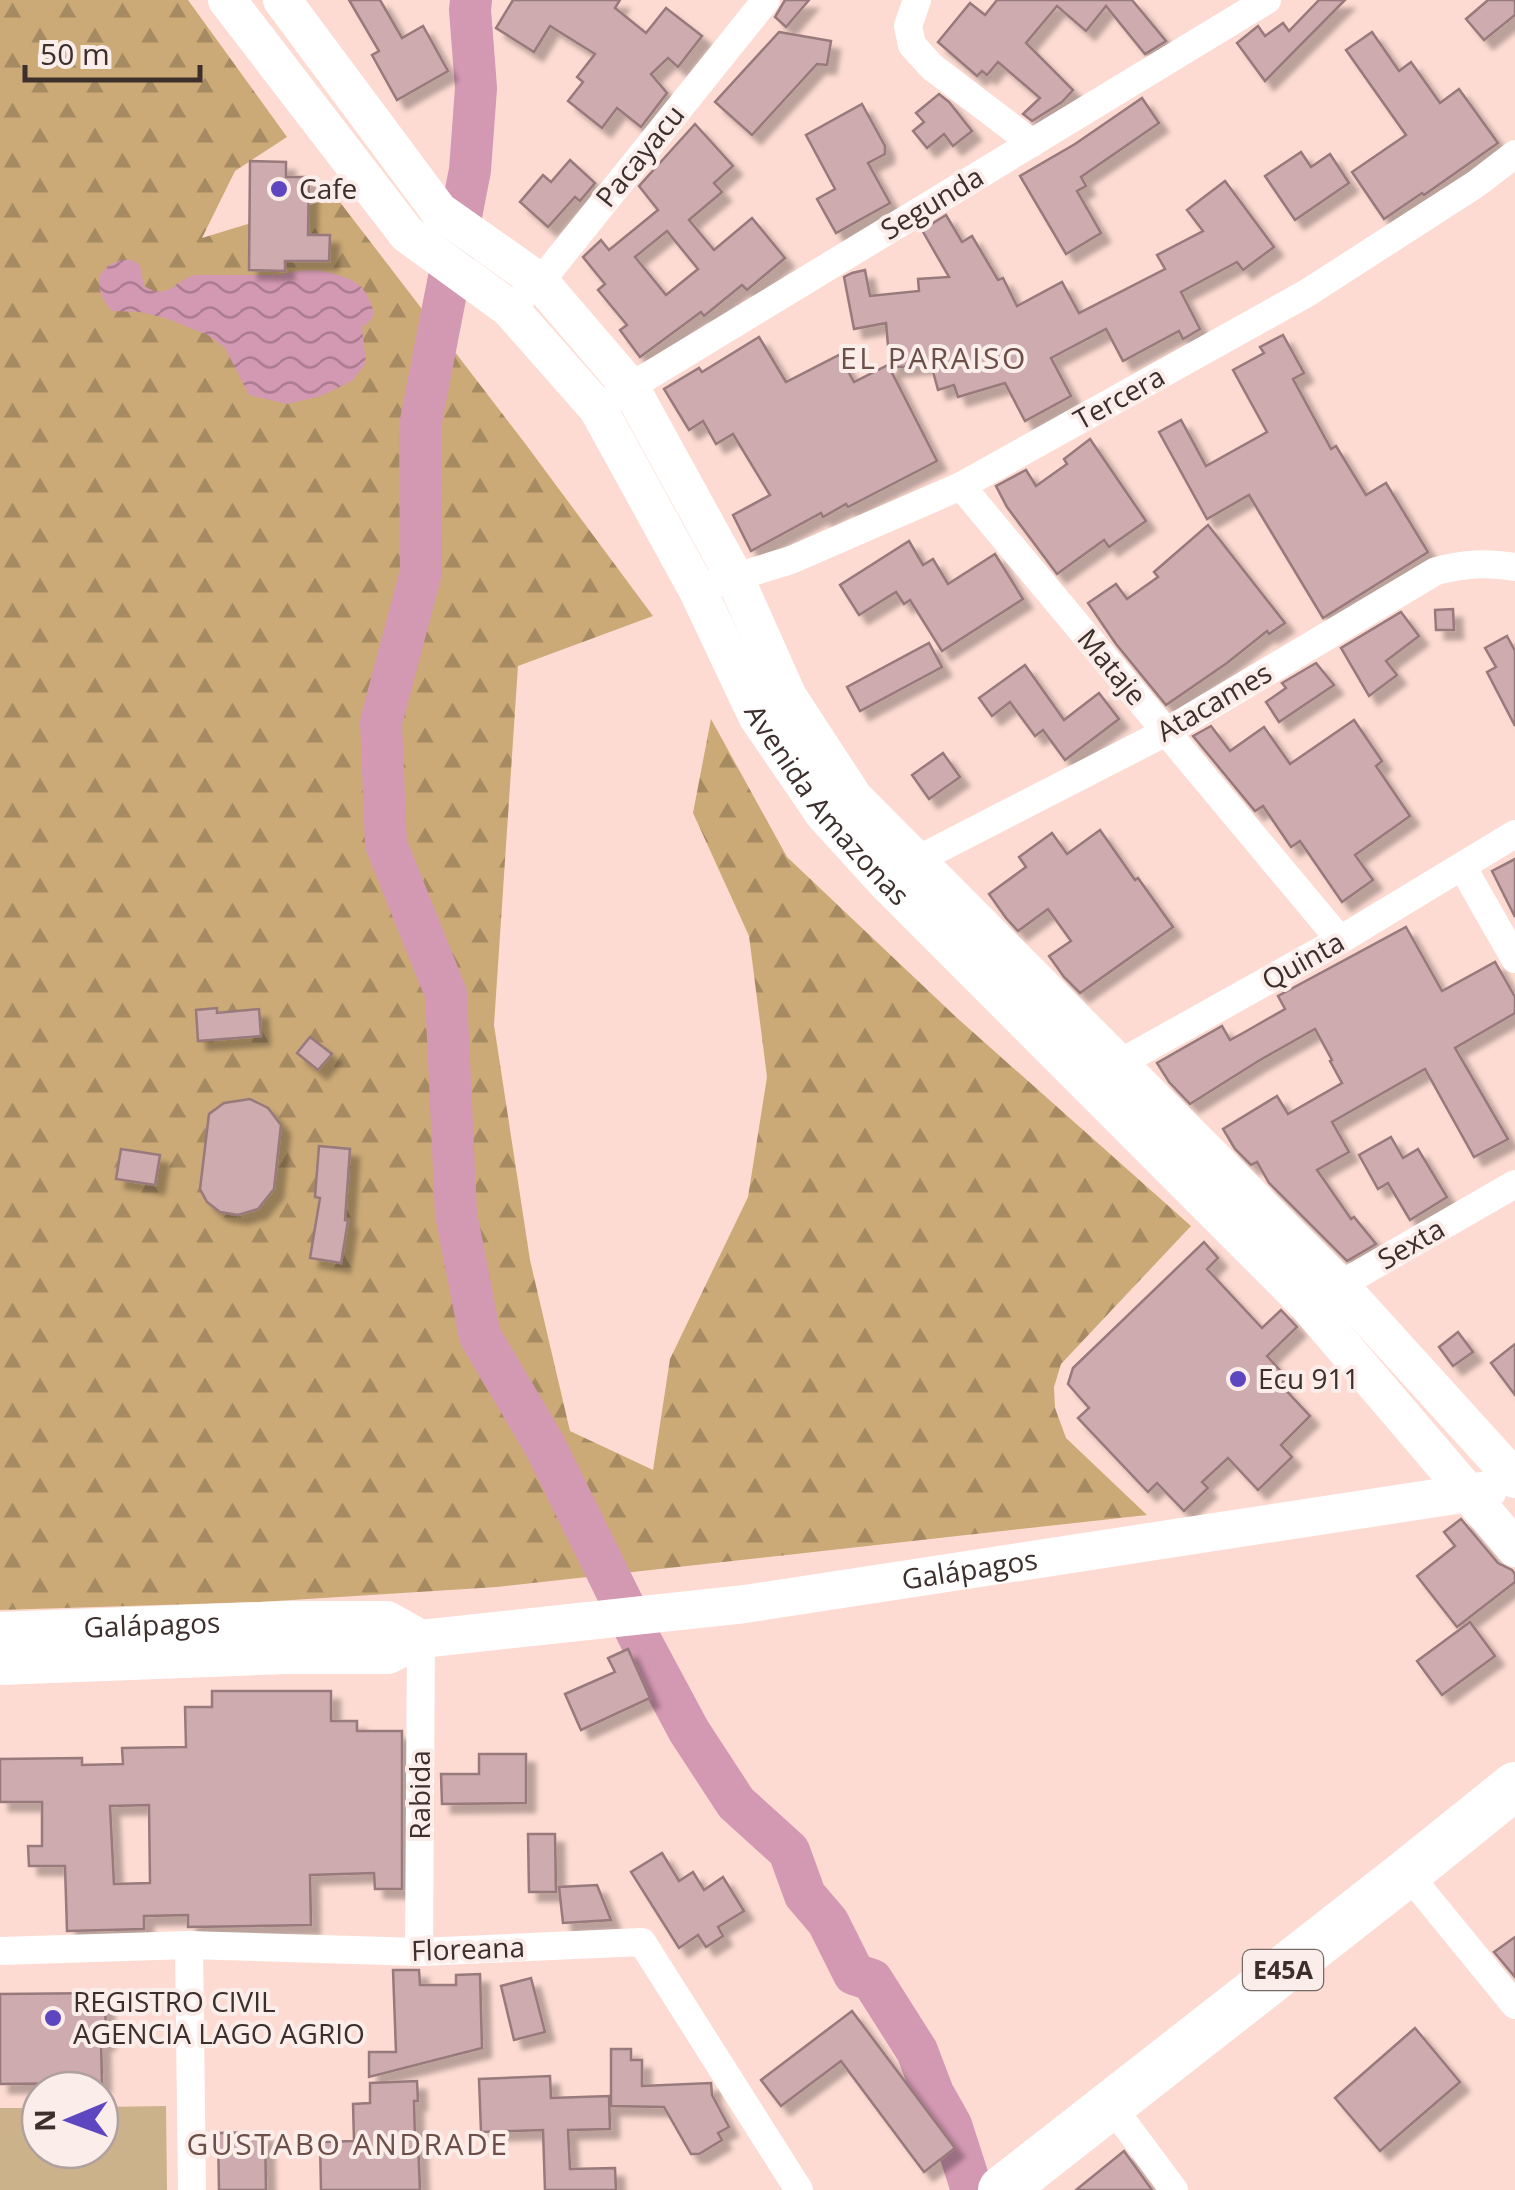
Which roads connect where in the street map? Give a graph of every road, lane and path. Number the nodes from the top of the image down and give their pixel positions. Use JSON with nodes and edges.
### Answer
{"nodes":[{"id":1,"x":227,"y":0,"type":"edge"},
{"id":2,"x":282,"y":0,"type":"edge"},
{"id":3,"x":766,"y":0,"type":"edge"},
{"id":4,"x":917,"y":0,"type":"edge"},
{"id":5,"x":1267,"y":0,"type":"edge"},
{"id":6,"x":1032,"y":143,"type":"junction"},
{"id":7,"x":1515,"y":154,"type":"edge"},
{"id":8,"x":528,"y":274,"type":"junction"},
{"id":9,"x":498,"y":300,"type":"junction"},
{"id":10,"x":630,"y":387,"type":"junction"},
{"id":11,"x":598,"y":409,"type":"junction"},
{"id":12,"x":961,"y":486,"type":"junction"},
{"id":13,"x":1515,"y":567,"type":"edge"},
{"id":14,"x":734,"y":578,"type":"junction"},
{"id":15,"x":696,"y":589,"type":"junction"},
{"id":16,"x":1166,"y":732,"type":"junction"},
{"id":17,"x":1515,"y":834,"type":"edge"},
{"id":18,"x":915,"y":861,"type":"junction"},
{"id":19,"x":1463,"y":868,"type":"junction"},
{"id":20,"x":1340,"y":940,"type":"junction"},
{"id":21,"x":1515,"y":959,"type":"edge"},
{"id":22,"x":1106,"y":1076,"type":"junction"},
{"id":23,"x":1515,"y":1184,"type":"edge"},
{"id":24,"x":1324,"y":1295,"type":"junction"},
{"id":25,"x":1515,"y":1482,"type":"edge"},
{"id":26,"x":1470,"y":1495,"type":"junction"},
{"id":27,"x":1515,"y":1548,"type":"edge"},
{"id":28,"x":0,"y":1631,"type":"edge"},
{"id":29,"x":421,"y":1639,"type":"junction"},
{"id":30,"x":0,"y":1666,"type":"edge"},
{"id":31,"x":1515,"y":1786,"type":"edge"},
{"id":32,"x":1407,"y":1874,"type":"junction"},
{"id":33,"x":189,"y":1945,"type":"junction"},
{"id":34,"x":0,"y":1950,"type":"edge"},
{"id":35,"x":419,"y":1952,"type":"junction"},
{"id":36,"x":1515,"y":2006,"type":"edge"},
{"id":37,"x":1110,"y":2104,"type":"junction"},
{"id":38,"x":192,"y":2190,"type":"edge"},
{"id":39,"x":799,"y":2190,"type":"edge"},
{"id":40,"x":1002,"y":2190,"type":"edge"},
{"id":41,"x":1174,"y":2190,"type":"edge"}],
"edges":[{"from":1,"to":9,"type":"main road","name":"Avenida Amazonas"},
{"from":2,"to":8,"type":"main road","name":"Avenida Amazonas"},
{"from":3,"to":8,"type":"street","name":"Pacayacu"},
{"from":4,"to":6,"type":"street"},
{"from":5,"to":6,"type":"street","name":"Segunda"},
{"from":6,"to":10,"type":"street","name":"Segunda"},
{"from":7,"to":12,"type":"street","name":"Tercera"},
{"from":8,"to":9,"type":"street","name":"Pacayacu"},
{"from":8,"to":10,"type":"main road","name":"Avenida Amazonas"},
{"from":9,"to":11,"type":"main road","name":"Avenida Amazonas"},
{"from":10,"to":11,"type":"street","name":"Segunda"},
{"from":10,"to":14,"type":"main road","name":"Avenida Amazonas"},
{"from":11,"to":15,"type":"main road","name":"Avenida Amazonas"},
{"from":12,"to":14,"type":"street","name":"Tercera"},
{"from":12,"to":16,"type":"street","name":"Mataje"},
{"from":13,"to":16,"type":"street","name":"Atacames"},
{"from":14,"to":15,"type":"street","name":"Tercera"},
{"from":14,"to":18,"type":"main road","name":"Avenida Amazonas"},
{"from":15,"to":22,"type":"main road","name":"Avenida Amazonas"},
{"from":16,"to":18,"type":"street","name":"Atacames"},
{"from":16,"to":20,"type":"street","name":"Mataje"},
{"from":17,"to":19,"type":"street","name":"Quinta"},
{"from":18,"to":22,"type":"main road","name":"Avenida Amazonas"},
{"from":19,"to":20,"type":"street","name":"Quinta"},
{"from":19,"to":21,"type":"street"},
{"from":20,"to":22,"type":"street","name":"Quinta"},
{"from":22,"to":24,"type":"main road","name":"Avenida Amazonas"},
{"from":23,"to":24,"type":"street","name":"Sexta"},
{"from":24,"to":25,"type":"main road","name":"Avenida Amazonas"},
{"from":24,"to":26,"type":"main road","name":"Avenida Amazonas"},
{"from":25,"to":26,"type":"main road","name":"Galápagos"},
{"from":26,"to":27,"type":"main road","name":"Avenida Amazonas"},
{"from":26,"to":29,"type":"main road","name":"Galápagos"},
{"from":28,"to":29,"type":"main road","name":"Galápagos"},
{"from":29,"to":30,"type":"main road","name":"Galápagos"},
{"from":29,"to":35,"type":"street","name":"Rabida"},
{"from":31,"to":32,"type":"highway","number":"E45A"},
{"from":32,"to":36,"type":"street"},
{"from":32,"to":37,"type":"highway","number":"E45A"},
{"from":33,"to":34,"type":"street","name":"Floreana"},
{"from":33,"to":35,"type":"street","name":"Floreana"},
{"from":33,"to":38,"type":"street"},
{"from":35,"to":39,"type":"street","name":"Floreana"},
{"from":37,"to":40,"type":"highway","number":"E45A"},
{"from":37,"to":41,"type":"street"}]}
